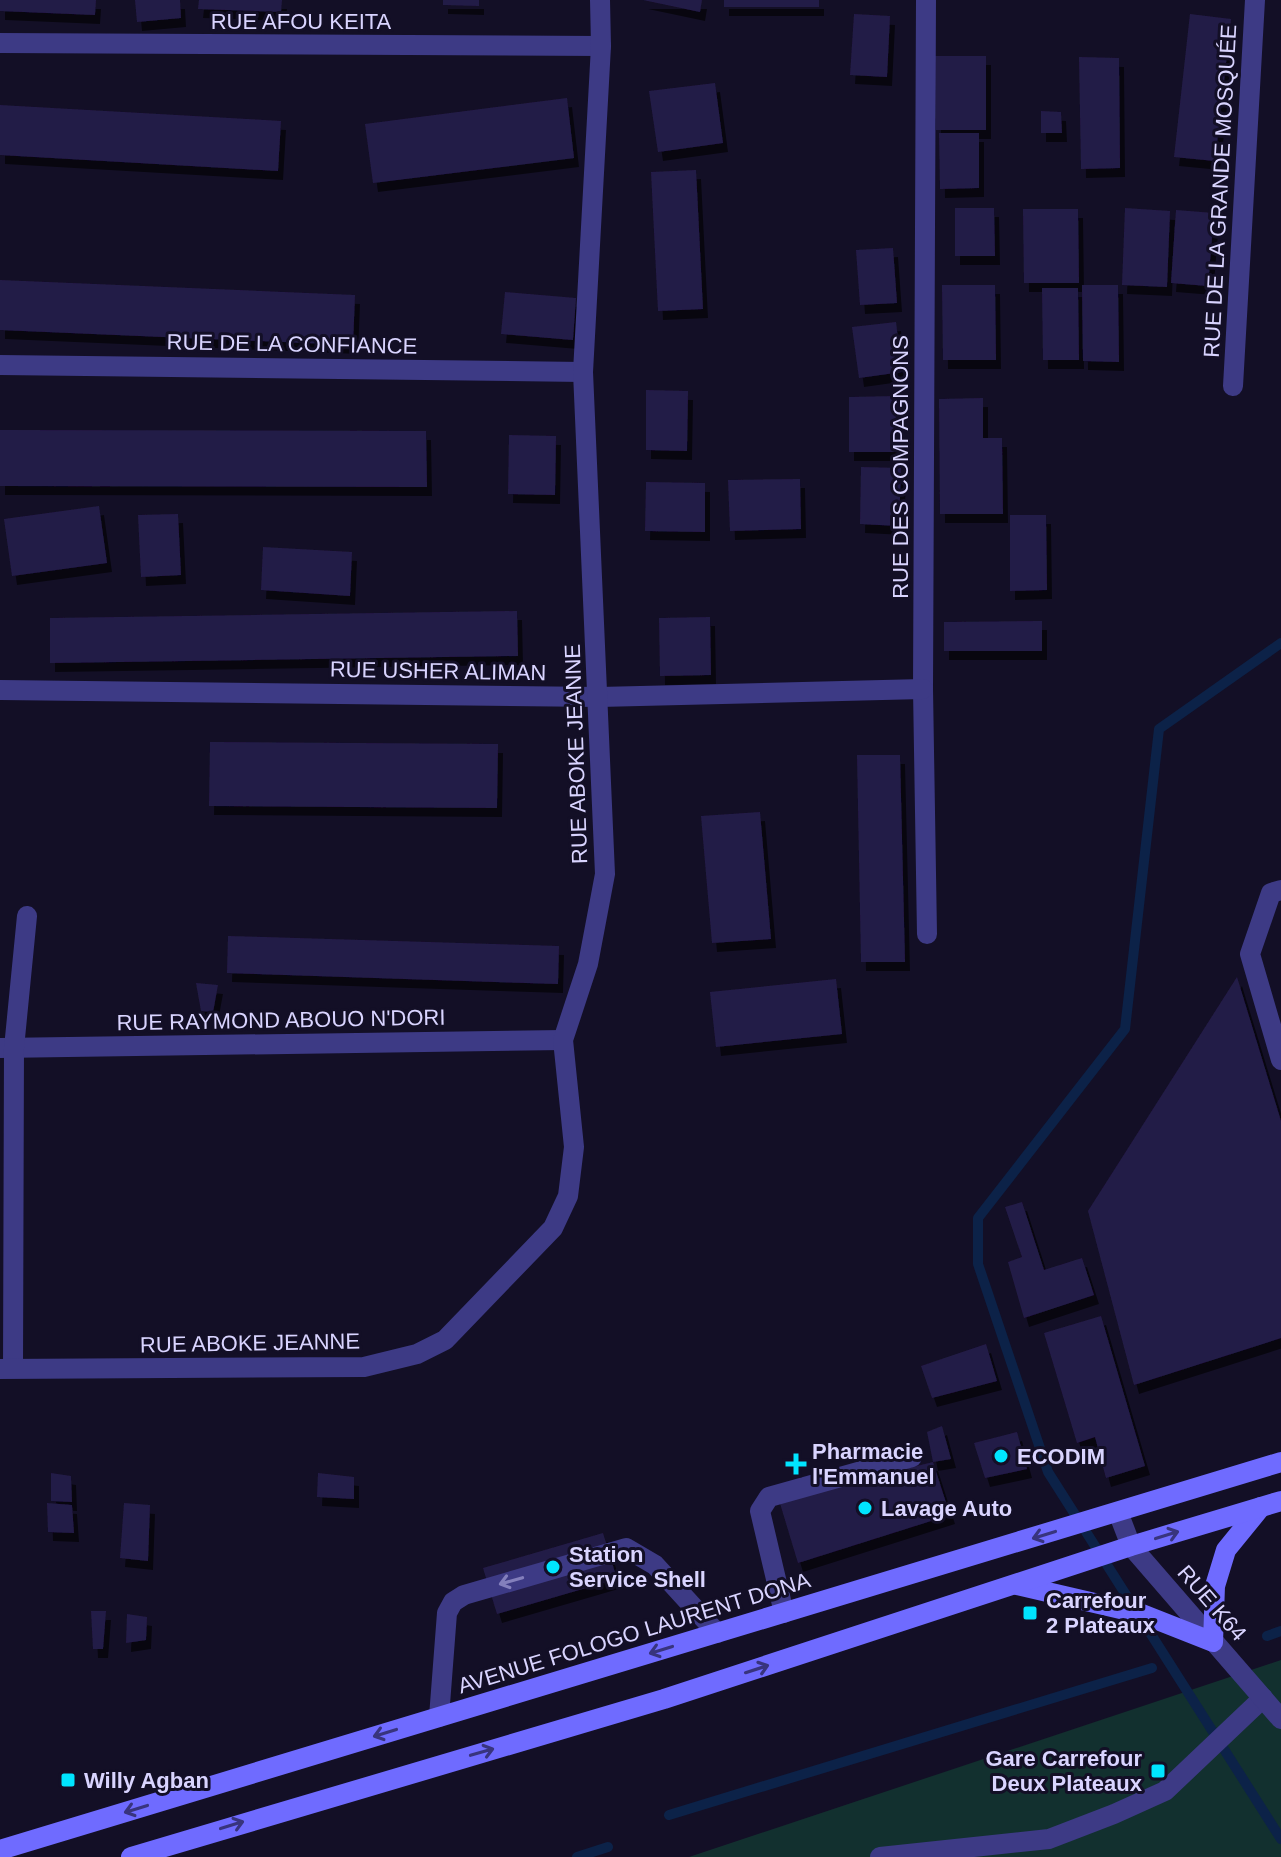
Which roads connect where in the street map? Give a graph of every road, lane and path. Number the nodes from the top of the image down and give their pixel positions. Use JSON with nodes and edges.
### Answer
{"nodes":[{"id":1,"x":600,"y":0,"type":"edge"},
{"id":2,"x":926,"y":0,"type":"edge"},
{"id":3,"x":1255,"y":0,"type":"edge"},
{"id":4,"x":0,"y":43,"type":"edge"},
{"id":5,"x":601,"y":46,"type":"junction"},
{"id":6,"x":0,"y":365,"type":"edge"},
{"id":7,"x":583,"y":372,"type":"junction"},
{"id":8,"x":1233,"y":386,"type":"dead end"},
{"id":9,"x":923,"y":689,"type":"junction"},
{"id":10,"x":0,"y":690,"type":"edge"},
{"id":11,"x":599,"y":697,"type":"junction"},
{"id":12,"x":1281,"y":890,"type":"edge"},
{"id":13,"x":27,"y":916,"type":"dead end"},
{"id":14,"x":927,"y":934,"type":"dead end"},
{"id":15,"x":563,"y":1040,"type":"junction"},
{"id":16,"x":7,"y":1048,"type":"edge"},
{"id":17,"x":1281,"y":1060,"type":"edge"},
{"id":18,"x":7,"y":1368,"type":"edge"},
{"id":19,"x":912,"y":1457,"type":"dead end"},
{"id":20,"x":1281,"y":1462,"type":"edge"},
{"id":21,"x":1271,"y":1504,"type":"edge"},
{"id":22,"x":1118,"y":1512,"type":"junction"},
{"id":23,"x":1131,"y":1546,"type":"junction"},
{"id":24,"x":1013,"y":1584,"type":"junction"},
{"id":25,"x":784,"y":1613,"type":"junction"},
{"id":26,"x":717,"y":1633,"type":"junction"},
{"id":27,"x":1213,"y":1642,"type":"junction"},
{"id":28,"x":1263,"y":1698,"type":"junction"},
{"id":29,"x":439,"y":1717,"type":"junction"},
{"id":30,"x":1281,"y":1719,"type":"edge"},
{"id":31,"x":0,"y":1850,"type":"edge"},
{"id":32,"x":131,"y":1857,"type":"edge"},
{"id":33,"x":880,"y":1857,"type":"edge"}],
"edges":[{"from":1,"to":5,"type":"street","name":"RUE ABOKE JEANNE"},
{"from":2,"to":9,"type":"street","name":"RUE DES COMPAGNONS"},
{"from":3,"to":8,"type":"street","name":"RUE DE LA GRANDE MOSQUÉE"},
{"from":4,"to":5,"type":"street","name":"RUE AFOU KEITA"},
{"from":5,"to":7,"type":"street","name":"RUE ABOKE JEANNE"},
{"from":6,"to":7,"type":"street","name":"RUE DE LA CONFIANCE"},
{"from":7,"to":11,"type":"street","name":"RUE ABOKE JEANNE"},
{"from":9,"to":11,"type":"street","name":"RUE USHER ALIMAN"},
{"from":9,"to":14,"type":"street","name":"RUE DES COMPAGNONS"},
{"from":10,"to":11,"type":"street","name":"RUE USHER ALIMAN"},
{"from":11,"to":15,"type":"street","name":"RUE ABOKE JEANNE"},
{"from":12,"to":17,"type":"street"},
{"from":13,"to":16,"type":"street"},
{"from":15,"to":16,"type":"street","name":"RUE RAYMOND ABOUO N'DORI"},
{"from":15,"to":18,"type":"street","name":"RUE ABOKE JEANNE"},
{"from":16,"to":18,"type":"street"},
{"from":19,"to":25,"type":"street"},
{"from":20,"to":22,"type":"main road","name":"AVENUE FOLOGO LAURENT DONA"},
{"from":23,"to":21,"type":"main road","one_way":true},
{"from":21,"to":27,"type":"main road"},
{"from":22,"to":23,"type":"street","name":"RUE K64"},
{"from":22,"to":25,"type":"main road","name":"AVENUE FOLOGO LAURENT DONA","one_way":true},
{"from":23,"to":24,"type":"main road"},
{"from":23,"to":27,"type":"street","name":"RUE K64"},
{"from":24,"to":27,"type":"main road"},
{"from":32,"to":24,"type":"main road","one_way":true},
{"from":25,"to":26,"type":"main road","name":"AVENUE FOLOGO LAURENT DONA"},
{"from":26,"to":29,"type":"main road","name":"AVENUE FOLOGO LAURENT DONA","one_way":true},
{"from":26,"to":29,"type":"street","one_way":true},
{"from":27,"to":28,"type":"street","name":"RUE K64"},
{"from":28,"to":30,"type":"street","name":"RUE K64"},
{"from":28,"to":33,"type":"street"},
{"from":29,"to":31,"type":"main road","name":"AVENUE FOLOGO LAURENT DONA","one_way":true}]}
